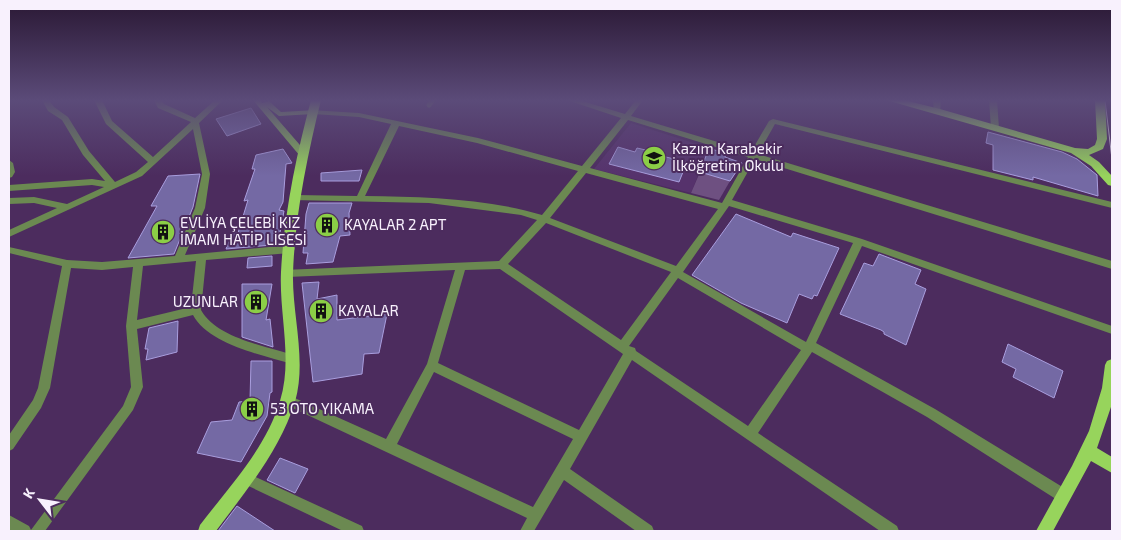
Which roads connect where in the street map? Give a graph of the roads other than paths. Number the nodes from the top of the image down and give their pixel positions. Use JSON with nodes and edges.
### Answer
{"nodes":[{"id":1,"x":69,"y":125,"type":"edge"},
{"id":2,"x":113,"y":125,"type":"edge"},
{"id":3,"x":190,"y":125,"type":"edge"},
{"id":4,"x":196,"y":125,"type":"edge"},
{"id":5,"x":277,"y":125,"type":"edge"},
{"id":6,"x":310,"y":125,"type":"edge"},
{"id":7,"x":395,"y":125,"type":"edge"},
{"id":8,"x":406,"y":125,"type":"edge"},
{"id":9,"x":620,"y":125,"type":"edge"},
{"id":10,"x":652,"y":125,"type":"edge"},
{"id":11,"x":772,"y":125,"type":"edge"},
{"id":12,"x":791,"y":125,"type":"edge"},
{"id":13,"x":988,"y":125,"type":"edge"},
{"id":14,"x":1101,"y":125,"type":"edge"},
{"id":15,"x":995,"y":128,"type":"joint"},
{"id":16,"x":1075,"y":151,"type":"junction"},
{"id":17,"x":303,"y":154,"type":"junction"},
{"id":18,"x":754,"y":158,"type":"junction"},
{"id":19,"x":152,"y":161,"type":"junction"},
{"id":20,"x":9,"y":163,"type":"edge"},
{"id":21,"x":582,"y":170,"type":"junction"},
{"id":22,"x":9,"y":176,"type":"edge"},
{"id":23,"x":1112,"y":182,"type":"edge"},
{"id":24,"x":113,"y":186,"type":"junction"},
{"id":25,"x":9,"y":188,"type":"edge"},
{"id":26,"x":296,"y":198,"type":"junction"},
{"id":27,"x":360,"y":198,"type":"junction"},
{"id":28,"x":9,"y":201,"type":"edge"},
{"id":29,"x":726,"y":204,"type":"junction"},
{"id":30,"x":1112,"y":204,"type":"edge"},
{"id":31,"x":68,"y":207,"type":"junction"},
{"id":32,"x":544,"y":219,"type":"junction"},
{"id":33,"x":9,"y":234,"type":"edge"},
{"id":34,"x":859,"y":241,"type":"junction"},
{"id":35,"x":290,"y":249,"type":"junction"},
{"id":36,"x":9,"y":250,"type":"edge"},
{"id":37,"x":201,"y":258,"type":"junction"},
{"id":38,"x":178,"y":260,"type":"junction"},
{"id":39,"x":138,"y":263,"type":"junction"},
{"id":40,"x":67,"y":264,"type":"junction"},
{"id":41,"x":502,"y":265,"type":"junction"},
{"id":42,"x":1112,"y":265,"type":"edge"},
{"id":43,"x":461,"y":266,"type":"junction"},
{"id":44,"x":678,"y":272,"type":"junction"},
{"id":45,"x":287,"y":273,"type":"junction"},
{"id":46,"x":196,"y":310,"type":"junction"},
{"id":47,"x":131,"y":326,"type":"junction"},
{"id":48,"x":1112,"y":330,"type":"edge"},
{"id":49,"x":809,"y":346,"type":"junction"},
{"id":50,"x":628,"y":349,"type":"junction"},
{"id":51,"x":292,"y":359,"type":"junction"},
{"id":52,"x":1112,"y":364,"type":"edge"},
{"id":53,"x":432,"y":365,"type":"junction"},
{"id":54,"x":288,"y":400,"type":"junction"},
{"id":55,"x":750,"y":434,"type":"junction"},
{"id":56,"x":581,"y":437,"type":"junction"},
{"id":57,"x":9,"y":445,"type":"edge"},
{"id":58,"x":390,"y":445,"type":"junction"},
{"id":59,"x":1089,"y":452,"type":"junction"},
{"id":60,"x":1112,"y":465,"type":"edge"},
{"id":61,"x":561,"y":470,"type":"junction"},
{"id":62,"x":245,"y":478,"type":"junction"},
{"id":63,"x":1064,"y":496,"type":"junction"},
{"id":64,"x":536,"y":515,"type":"junction"},
{"id":65,"x":9,"y":522,"type":"edge"},
{"id":66,"x":24,"y":531,"type":"edge"},
{"id":67,"x":37,"y":531,"type":"edge"},
{"id":68,"x":206,"y":531,"type":"edge"},
{"id":69,"x":357,"y":531,"type":"edge"},
{"id":70,"x":527,"y":531,"type":"edge"},
{"id":71,"x":647,"y":531,"type":"edge"},
{"id":72,"x":892,"y":531,"type":"edge"},
{"id":73,"x":1044,"y":531,"type":"edge"}],
"edges":[{"from":1,"to":24,"type":"street"},
{"from":2,"to":19,"type":"street"},
{"from":3,"to":19,"type":"street"},
{"from":4,"to":38,"type":"street"},
{"from":5,"to":17,"type":"main road"},
{"from":6,"to":17,"type":"main road"},
{"from":7,"to":27,"type":"street"},
{"from":8,"to":21,"type":"street"},
{"from":9,"to":21,"type":"street"},
{"from":10,"to":18,"type":"street"},
{"from":11,"to":18,"type":"street"},
{"from":12,"to":30,"type":"street"},
{"from":13,"to":15,"type":"main road"},
{"from":14,"to":16,"type":"main road"},
{"from":15,"to":16,"type":"main road"},
{"from":16,"to":23,"type":"main road"},
{"from":17,"to":26,"type":"main road"},
{"from":18,"to":29,"type":"street"},
{"from":18,"to":42,"type":"street"},
{"from":19,"to":24,"type":"street"},
{"from":20,"to":22,"type":"street"},
{"from":21,"to":29,"type":"street"},
{"from":21,"to":32,"type":"street"},
{"from":24,"to":25,"type":"street"},
{"from":24,"to":31,"type":"street"},
{"from":26,"to":27,"type":"street"},
{"from":26,"to":35,"type":"main road"},
{"from":27,"to":32,"type":"street"},
{"from":28,"to":31,"type":"street"},
{"from":29,"to":34,"type":"street"},
{"from":29,"to":44,"type":"street"},
{"from":31,"to":33,"type":"street"},
{"from":32,"to":41,"type":"street"},
{"from":32,"to":44,"type":"street"},
{"from":34,"to":48,"type":"street"},
{"from":34,"to":49,"type":"street"},
{"from":35,"to":37,"type":"street"},
{"from":35,"to":45,"type":"main road"},
{"from":36,"to":40,"type":"street"},
{"from":37,"to":38,"type":"street"},
{"from":37,"to":46,"type":"street"},
{"from":38,"to":39,"type":"street"},
{"from":39,"to":40,"type":"street"},
{"from":39,"to":47,"type":"street"},
{"from":40,"to":57,"type":"street"},
{"from":41,"to":43,"type":"street"},
{"from":41,"to":50,"type":"street"},
{"from":43,"to":45,"type":"street"},
{"from":43,"to":53,"type":"street"},
{"from":44,"to":49,"type":"street"},
{"from":44,"to":50,"type":"street"},
{"from":45,"to":51,"type":"main road"},
{"from":46,"to":47,"type":"street"},
{"from":46,"to":51,"type":"street"},
{"from":47,"to":67,"type":"street"},
{"from":49,"to":55,"type":"street"},
{"from":49,"to":63,"type":"street"},
{"from":50,"to":55,"type":"street"},
{"from":50,"to":56,"type":"street"},
{"from":51,"to":54,"type":"main road"},
{"from":52,"to":59,"type":"main road"},
{"from":53,"to":56,"type":"street"},
{"from":53,"to":58,"type":"street"},
{"from":54,"to":58,"type":"street"},
{"from":54,"to":62,"type":"main road"},
{"from":55,"to":72,"type":"street"},
{"from":56,"to":61,"type":"street"},
{"from":58,"to":64,"type":"street"},
{"from":59,"to":60,"type":"main road"},
{"from":59,"to":63,"type":"main road"},
{"from":61,"to":64,"type":"street"},
{"from":61,"to":71,"type":"street"},
{"from":62,"to":68,"type":"main road"},
{"from":62,"to":69,"type":"street"},
{"from":63,"to":73,"type":"main road"},
{"from":64,"to":70,"type":"street"},
{"from":65,"to":66,"type":"street"}]}
